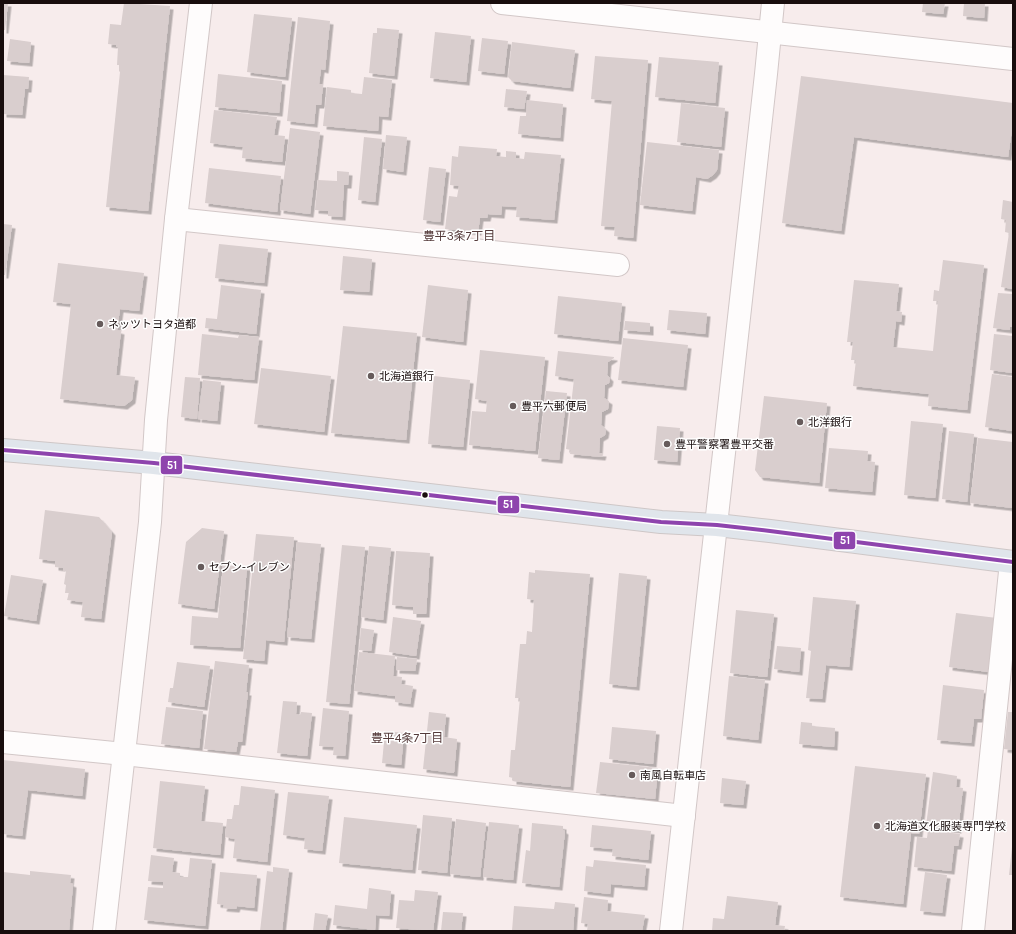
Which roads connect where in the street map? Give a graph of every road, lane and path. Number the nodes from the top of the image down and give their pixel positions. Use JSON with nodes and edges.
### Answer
{"nodes":[{"id":1,"x":201,"y":3,"type":"edge"},
{"id":2,"x":502,"y":3,"type":"edge"},
{"id":3,"x":773,"y":3,"type":"edge"},
{"id":4,"x":771,"y":34,"type":"junction"},
{"id":5,"x":1013,"y":59,"type":"edge"},
{"id":6,"x":176,"y":219,"type":"junction"},
{"id":7,"x":618,"y":265,"type":"dead end"},
{"id":8,"x":3,"y":450,"type":"edge"},
{"id":9,"x":154,"y":464,"type":"junction"},
{"id":10,"x":717,"y":525,"type":"junction"},
{"id":11,"x":1012,"y":562,"type":"edge"},
{"id":12,"x":3,"y":742,"type":"edge"},
{"id":13,"x":124,"y":754,"type":"junction"},
{"id":14,"x":684,"y":816,"type":"junction"},
{"id":15,"x":104,"y":931,"type":"edge"},
{"id":16,"x":671,"y":931,"type":"edge"},
{"id":17,"x":973,"y":931,"type":"edge"}],
"edges":[{"from":1,"to":6,"type":"street"},
{"from":2,"to":4,"type":"street"},
{"from":3,"to":4,"type":"street"},
{"from":4,"to":5,"type":"street"},
{"from":4,"to":10,"type":"street"},
{"from":6,"to":7,"type":"street"},
{"from":6,"to":9,"type":"street"},
{"from":8,"to":9,"type":"highway"},
{"from":9,"to":10,"type":"highway"},
{"from":9,"to":13,"type":"street"},
{"from":10,"to":11,"type":"highway"},
{"from":10,"to":14,"type":"street"},
{"from":11,"to":17,"type":"street"},
{"from":12,"to":13,"type":"street"},
{"from":13,"to":14,"type":"street"},
{"from":13,"to":15,"type":"street"},
{"from":14,"to":16,"type":"street"}]}
